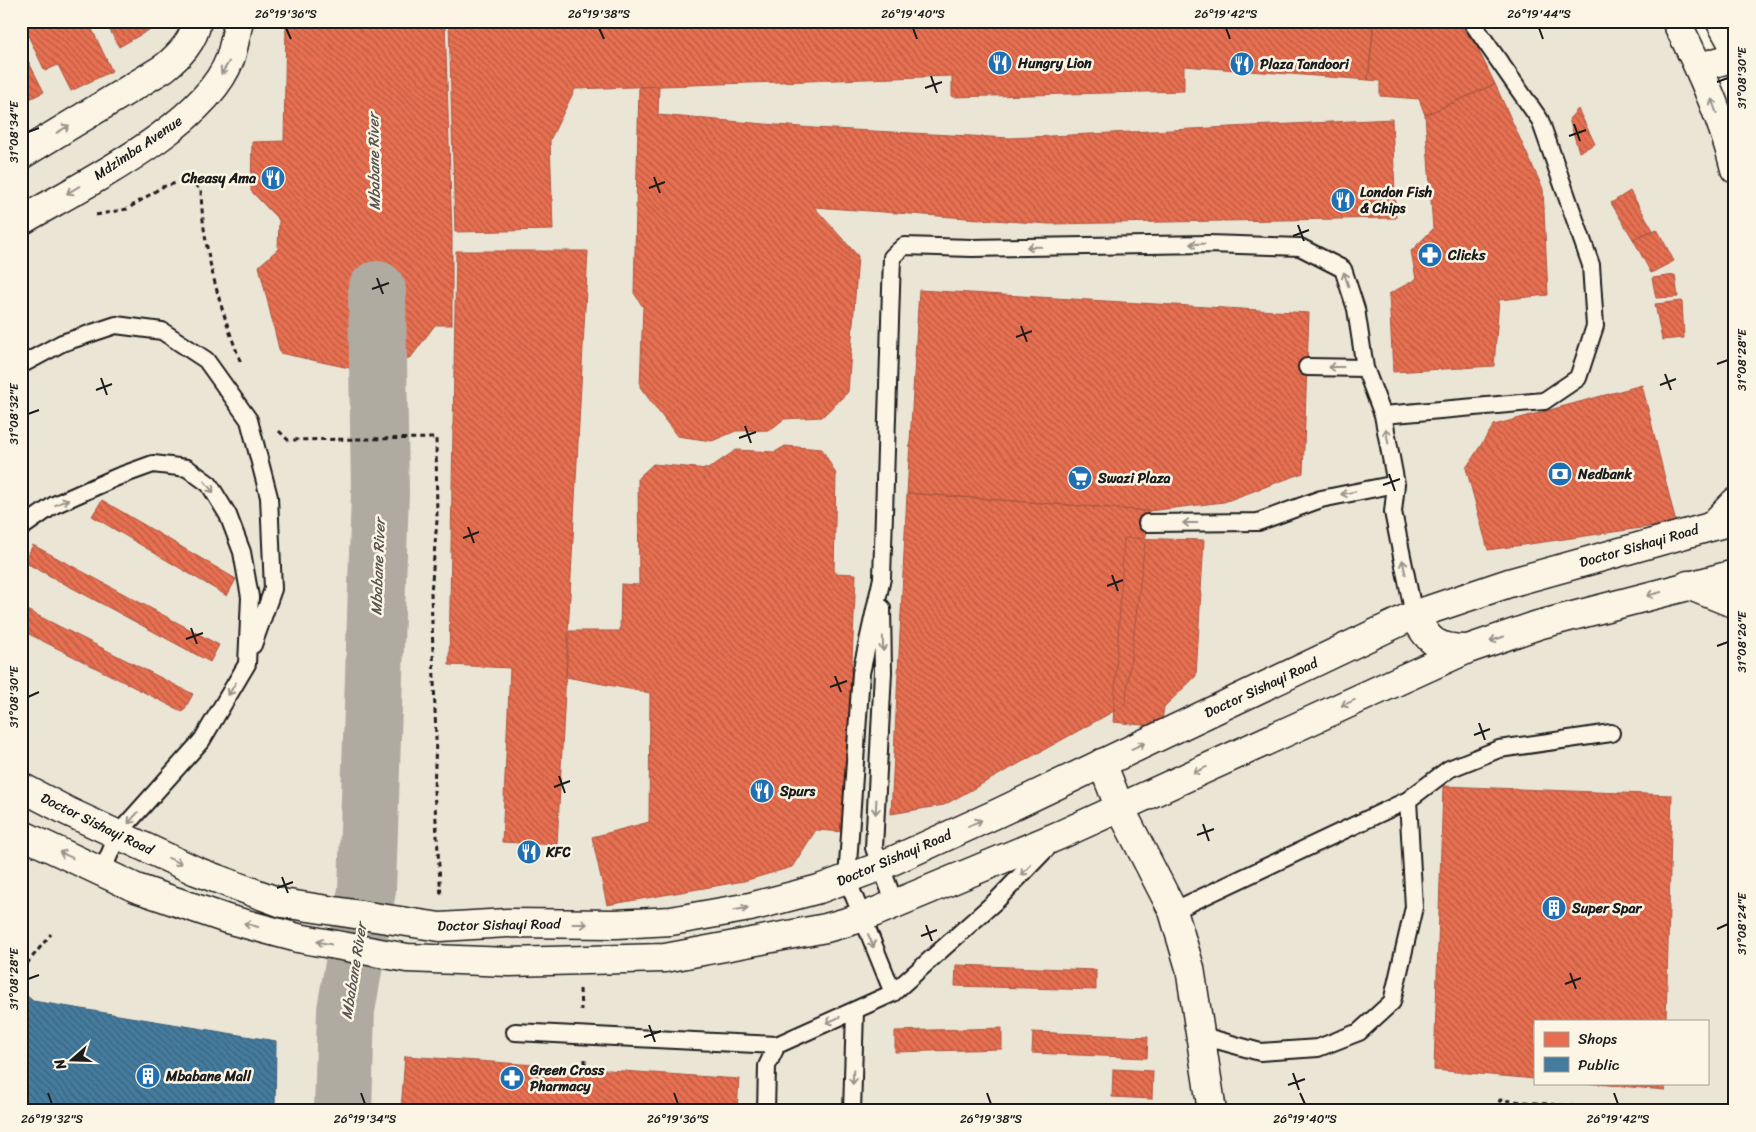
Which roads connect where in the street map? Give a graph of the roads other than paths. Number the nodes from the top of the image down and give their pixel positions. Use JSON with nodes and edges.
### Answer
{"nodes":[{"id":1,"x":198,"y":21,"type":"edge"},
{"id":2,"x":239,"y":21,"type":"edge"},
{"id":3,"x":1471,"y":21,"type":"edge"},
{"id":4,"x":1676,"y":21,"type":"edge"},
{"id":5,"x":1720,"y":21,"type":"edge"},
{"id":6,"x":1735,"y":48,"type":"edge"},
{"id":7,"x":1735,"y":57,"type":"edge"},
{"id":8,"x":1700,"y":67,"type":"junction"},
{"id":9,"x":21,"y":155,"type":"edge"},
{"id":10,"x":1735,"y":169,"type":"edge"},
{"id":11,"x":21,"y":221,"type":"edge"},
{"id":12,"x":21,"y":365,"type":"edge"},
{"id":13,"x":1307,"y":367,"type":"dead end"},
{"id":14,"x":1365,"y":368,"type":"junction"},
{"id":15,"x":1383,"y":415,"type":"junction"},
{"id":16,"x":1396,"y":484,"type":"junction"},
{"id":17,"x":1735,"y":502,"type":"edge"},
{"id":18,"x":1147,"y":523,"type":"dead end"},
{"id":19,"x":1723,"y":523,"type":"edge"},
{"id":20,"x":21,"y":528,"type":"edge"},
{"id":21,"x":1735,"y":574,"type":"edge"},
{"id":22,"x":882,"y":578,"type":"junction"},
{"id":23,"x":1688,"y":585,"type":"junction"},
{"id":24,"x":1735,"y":604,"type":"edge"},
{"id":25,"x":1414,"y":614,"type":"junction"},
{"id":26,"x":1468,"y":649,"type":"junction"},
{"id":27,"x":247,"y":664,"type":"junction"},
{"id":28,"x":1610,"y":733,"type":"dead end"},
{"id":29,"x":1102,"y":763,"type":"junction"},
{"id":30,"x":21,"y":786,"type":"edge"},
{"id":31,"x":1408,"y":800,"type":"junction"},
{"id":32,"x":1118,"y":806,"type":"junction"},
{"id":33,"x":21,"y":834,"type":"edge"},
{"id":34,"x":118,"y":834,"type":"junction"},
{"id":35,"x":1060,"y":835,"type":"junction"},
{"id":36,"x":881,"y":866,"type":"junction"},
{"id":37,"x":102,"y":872,"type":"junction"},
{"id":38,"x":847,"y":879,"type":"junction"},
{"id":39,"x":895,"y":904,"type":"junction"},
{"id":40,"x":1173,"y":911,"type":"junction"},
{"id":41,"x":861,"y":918,"type":"junction"},
{"id":42,"x":893,"y":993,"type":"junction"},
{"id":43,"x":855,"y":1010,"type":"junction"},
{"id":44,"x":515,"y":1032,"type":"dead end"},
{"id":45,"x":1199,"y":1035,"type":"junction"},
{"id":46,"x":777,"y":1045,"type":"junction"},
{"id":47,"x":766,"y":1111,"type":"edge"},
{"id":48,"x":852,"y":1111,"type":"edge"},
{"id":49,"x":1212,"y":1111,"type":"edge"}],
"edges":[{"from":9,"to":1,"type":"main road","one_way":true},
{"from":2,"to":11,"type":"main road","name":"Mdzimba Avenue","one_way":true},
{"from":3,"to":15,"type":"lane"},
{"from":4,"to":8,"type":"main road"},
{"from":5,"to":6,"type":"main road"},
{"from":7,"to":8,"type":"main road"},
{"from":10,"to":8,"type":"main road","one_way":true},
{"from":12,"to":27,"type":"lane"},
{"from":14,"to":13,"type":"lane","one_way":true},
{"from":14,"to":15,"type":"lane"},
{"from":14,"to":22,"type":"lane","one_way":true},
{"from":16,"to":15,"type":"lane","one_way":true},
{"from":16,"to":18,"type":"lane","one_way":true},
{"from":25,"to":16,"type":"lane","one_way":true},
{"from":17,"to":19,"type":"main road"},
{"from":19,"to":25,"type":"main road","name":"Doctor Sishayi Road"},
{"from":20,"to":27,"type":"lane","one_way":true},
{"from":21,"to":23,"type":"main road"},
{"from":22,"to":36,"type":"lane","one_way":true},
{"from":22,"to":38,"type":"lane"},
{"from":23,"to":24,"type":"main road"},
{"from":23,"to":26,"type":"main road","one_way":true},
{"from":25,"to":26,"type":"main road"},
{"from":29,"to":25,"type":"main road","name":"Doctor Sishayi Road","one_way":true},
{"from":26,"to":32,"type":"main road","one_way":true},
{"from":27,"to":34,"type":"lane","one_way":true},
{"from":28,"to":31,"type":"lane"},
{"from":29,"to":32,"type":"main road"},
{"from":36,"to":29,"type":"main road","name":"Doctor Sishayi Road","one_way":true},
{"from":30,"to":34,"type":"main road","name":"Doctor Sishayi Road"},
{"from":31,"to":40,"type":"lane"},
{"from":31,"to":45,"type":"lane"},
{"from":32,"to":35,"type":"main road"},
{"from":32,"to":40,"type":"main road"},
{"from":37,"to":33,"type":"main road","one_way":true},
{"from":34,"to":37,"type":"lane"},
{"from":34,"to":38,"type":"main road","name":"Doctor Sishayi Road","one_way":true},
{"from":35,"to":39,"type":"main road"},
{"from":35,"to":42,"type":"lane","one_way":true},
{"from":36,"to":38,"type":"main road","name":"Doctor Sishayi Road"},
{"from":36,"to":39,"type":"lane"},
{"from":41,"to":37,"type":"main road","one_way":true},
{"from":38,"to":41,"type":"lane"},
{"from":39,"to":41,"type":"main road"},
{"from":40,"to":45,"type":"main road"},
{"from":41,"to":42,"type":"lane","one_way":true},
{"from":42,"to":43,"type":"lane"},
{"from":43,"to":46,"type":"lane","one_way":true},
{"from":43,"to":48,"type":"lane","one_way":true},
{"from":44,"to":46,"type":"lane"},
{"from":45,"to":49,"type":"main road"},
{"from":46,"to":47,"type":"lane"}]}
